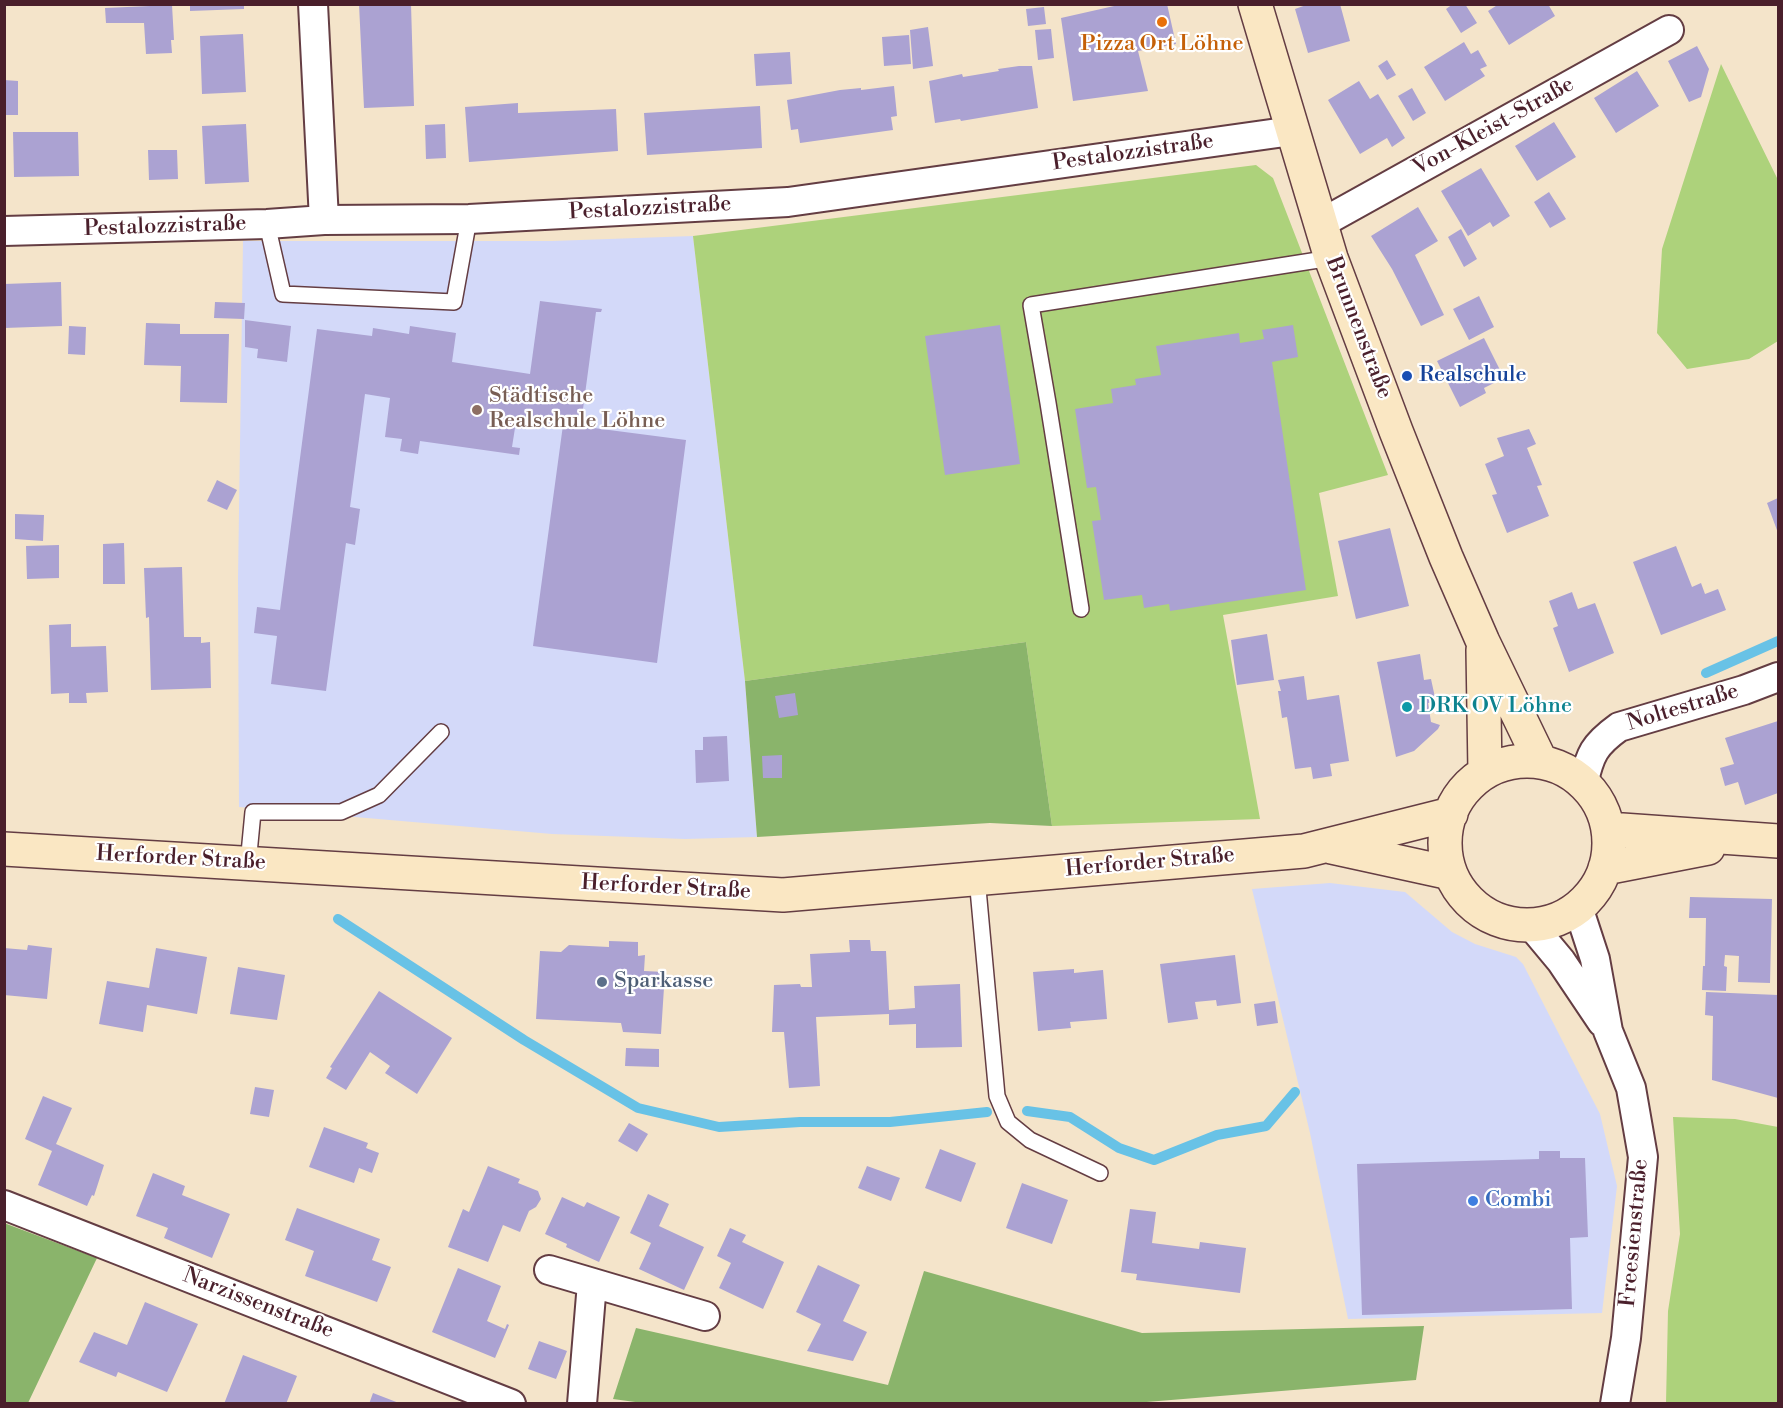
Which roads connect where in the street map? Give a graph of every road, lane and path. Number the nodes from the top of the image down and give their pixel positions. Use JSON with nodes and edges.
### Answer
{"nodes":[{"id":1,"x":313,"y":4,"type":"edge"},
{"id":2,"x":1255,"y":4,"type":"edge"},
{"id":3,"x":1669,"y":30,"type":"dead end"},
{"id":4,"x":1292,"y":131,"type":"junction"},
{"id":5,"x":470,"y":219,"type":"junction"},
{"id":6,"x":324,"y":220,"type":"junction"},
{"id":7,"x":267,"y":224,"type":"junction"},
{"id":8,"x":1320,"y":224,"type":"junction"},
{"id":9,"x":4,"y":231,"type":"edge"},
{"id":10,"x":1331,"y":258,"type":"junction"},
{"id":11,"x":1081,"y":609,"type":"dead end"},
{"id":12,"x":1484,"y":642,"type":"junction"},
{"id":13,"x":1779,"y":677,"type":"edge"},
{"id":14,"x":441,"y":732,"type":"dead end"},
{"id":15,"x":1541,"y":762,"type":"junction"},
{"id":16,"x":1485,"y":772,"type":"junction"},
{"id":17,"x":1584,"y":784,"type":"junction"},
{"id":18,"x":1450,"y":814,"type":"junction"},
{"id":19,"x":1608,"y":829,"type":"junction"},
{"id":20,"x":1766,"y":840,"type":"edge"},
{"id":21,"x":1326,"y":846,"type":"junction"},
{"id":22,"x":4,"y":849,"type":"edge"},
{"id":23,"x":248,"y":864,"type":"junction"},
{"id":24,"x":1605,"y":868,"type":"junction"},
{"id":25,"x":1450,"y":873,"type":"junction"},
{"id":26,"x":976,"y":878,"type":"junction"},
{"id":27,"x":1578,"y":907,"type":"junction"},
{"id":28,"x":1531,"y":926,"type":"junction"},
{"id":29,"x":1608,"y":1031,"type":"junction"},
{"id":30,"x":1100,"y":1173,"type":"dead end"},
{"id":31,"x":4,"y":1205,"type":"edge"},
{"id":32,"x":549,"y":1270,"type":"dead end"},
{"id":33,"x":592,"y":1283,"type":"junction"},
{"id":34,"x":705,"y":1316,"type":"dead end"},
{"id":35,"x":511,"y":1404,"type":"edge"},
{"id":36,"x":582,"y":1404,"type":"edge"},
{"id":37,"x":1615,"y":1404,"type":"edge"}],
"edges":[{"from":1,"to":6,"type":"street"},
{"from":2,"to":4,"type":"main road","name":"Brunnenstraße"},
{"from":3,"to":8,"type":"street","name":"Von-Kleist-Straße"},
{"from":4,"to":5,"type":"street","name":"Pestalozzistraße"},
{"from":4,"to":8,"type":"main road","name":"Brunnenstraße"},
{"from":5,"to":6,"type":"street","name":"Pestalozzistraße"},
{"from":5,"to":7,"type":"lane"},
{"from":6,"to":7,"type":"street","name":"Pestalozzistraße"},
{"from":7,"to":9,"type":"street","name":"Pestalozzistraße"},
{"from":8,"to":10,"type":"main road","name":"Brunnenstraße"},
{"from":10,"to":11,"type":"lane"},
{"from":10,"to":12,"type":"main road","name":"Brunnenstraße"},
{"from":12,"to":15,"type":"main road","name":"Brunnenstraße"},
{"from":12,"to":16,"type":"main road","name":"Brunnenstraße"},
{"from":13,"to":17,"type":"street","name":"Noltestraße"},
{"from":14,"to":23,"type":"lane"},
{"from":15,"to":16,"type":"main road"},
{"from":15,"to":17,"type":"main road"},
{"from":16,"to":18,"type":"main road"},
{"from":17,"to":19,"type":"main road"},
{"from":18,"to":21,"type":"main road","name":"Herforder Straße"},
{"from":18,"to":25,"type":"main road"},
{"from":19,"to":20,"type":"main road"},
{"from":19,"to":24,"type":"main road"},
{"from":20,"to":24,"type":"main road"},
{"from":21,"to":25,"type":"main road","name":"Herforder Straße"},
{"from":21,"to":26,"type":"main road","name":"Herforder Straße"},
{"from":22,"to":23,"type":"main road","name":"Herforder Straße"},
{"from":23,"to":26,"type":"main road","name":"Herforder Straße"},
{"from":24,"to":27,"type":"main road"},
{"from":25,"to":28,"type":"main road"},
{"from":26,"to":30,"type":"lane"},
{"from":27,"to":28,"type":"main road"},
{"from":27,"to":29,"type":"street","name":"Freesienstraße"},
{"from":28,"to":29,"type":"street","name":"Freesienstraße"},
{"from":29,"to":37,"type":"street","name":"Freesienstraße"},
{"from":31,"to":35,"type":"street","name":"Narzissenstraße"},
{"from":32,"to":33,"type":"street"},
{"from":33,"to":34,"type":"street"},
{"from":33,"to":36,"type":"street"}]}
